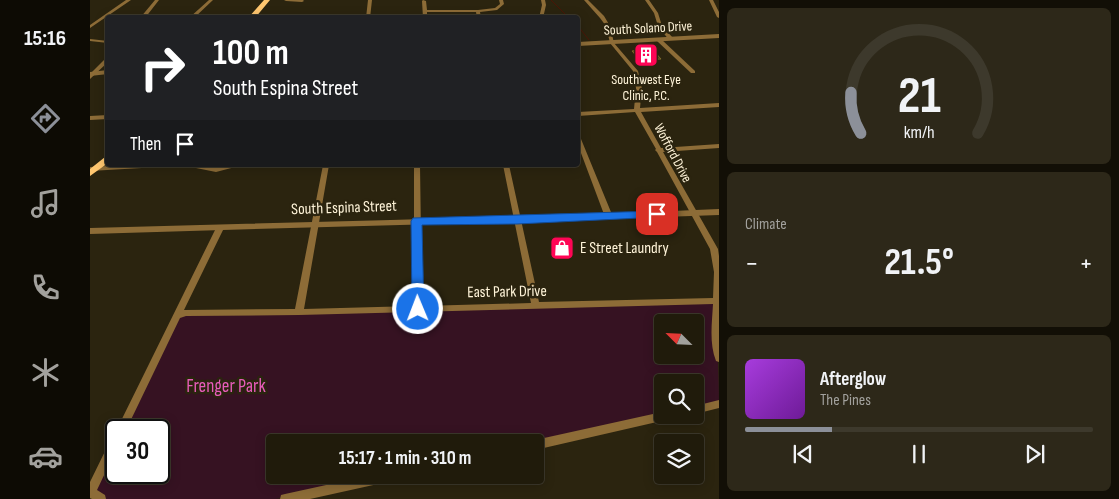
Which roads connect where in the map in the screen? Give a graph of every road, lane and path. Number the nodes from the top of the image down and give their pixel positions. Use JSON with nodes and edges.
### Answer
{"nodes":[{"id":1,"x":122,"y":0,"type":"edge"},
{"id":2,"x":128,"y":0,"type":"edge"},
{"id":3,"x":157,"y":0,"type":"edge"},
{"id":4,"x":211,"y":0,"type":"edge"},
{"id":5,"x":267,"y":0,"type":"edge"},
{"id":6,"x":286,"y":0,"type":"edge"},
{"id":7,"x":295,"y":0,"type":"edge"},
{"id":8,"x":370,"y":0,"type":"edge"},
{"id":9,"x":501,"y":0,"type":"edge"},
{"id":10,"x":543,"y":0,"type":"edge"},
{"id":11,"x":586,"y":0,"type":"edge"},
{"id":12,"x":647,"y":0,"type":"edge"},
{"id":13,"x":711,"y":0,"type":"edge"},
{"id":14,"x":302,"y":1,"type":"edge"},
{"id":15,"x":424,"y":1,"type":"dead end"},
{"id":16,"x":425,"y":11,"type":"junction"},
{"id":17,"x":478,"y":11,"type":"junction"},
{"id":18,"x":108,"y":15,"type":"edge"},
{"id":19,"x":144,"y":15,"type":"edge"},
{"id":20,"x":194,"y":15,"type":"edge"},
{"id":21,"x":254,"y":15,"type":"edge"},
{"id":22,"x":368,"y":15,"type":"edge"},
{"id":23,"x":425,"y":15,"type":"edge"},
{"id":24,"x":479,"y":15,"type":"edge"},
{"id":25,"x":542,"y":15,"type":"edge"},
{"id":26,"x":105,"y":17,"type":"edge"},
{"id":27,"x":719,"y":17,"type":"edge"},
{"id":28,"x":90,"y":28,"type":"edge"},
{"id":29,"x":719,"y":36,"type":"edge"},
{"id":30,"x":671,"y":39,"type":"junction"},
{"id":31,"x":90,"y":40,"type":"edge"},
{"id":32,"x":659,"y":40,"type":"junction"},
{"id":33,"x":105,"y":42,"type":"edge"},
{"id":34,"x":612,"y":43,"type":"junction"},
{"id":35,"x":580,"y":44,"type":"edge"},
{"id":36,"x":105,"y":62,"type":"edge"},
{"id":37,"x":694,"y":72,"type":"dead end"},
{"id":38,"x":105,"y":73,"type":"edge"},
{"id":39,"x":92,"y":75,"type":"edge"},
{"id":40,"x":719,"y":105,"type":"edge"},
{"id":41,"x":637,"y":110,"type":"junction"},
{"id":42,"x":580,"y":114,"type":"edge"},
{"id":43,"x":105,"y":117,"type":"edge"},
{"id":44,"x":90,"y":118,"type":"edge"},
{"id":45,"x":580,"y":144,"type":"edge"},
{"id":46,"x":719,"y":146,"type":"edge"},
{"id":47,"x":658,"y":150,"type":"junction"},
{"id":48,"x":105,"y":161,"type":"edge"},
{"id":49,"x":132,"y":167,"type":"edge"},
{"id":50,"x":201,"y":167,"type":"edge"},
{"id":51,"x":229,"y":167,"type":"edge"},
{"id":52,"x":326,"y":167,"type":"edge"},
{"id":53,"x":417,"y":167,"type":"edge"},
{"id":54,"x":506,"y":167,"type":"edge"},
{"id":55,"x":92,"y":170,"type":"edge"},
{"id":56,"x":719,"y":212,"type":"edge"},
{"id":57,"x":693,"y":213,"type":"junction"},
{"id":58,"x":609,"y":217,"type":"junction"},
{"id":59,"x":517,"y":220,"type":"junction"},
{"id":60,"x":417,"y":221,"type":"junction"},
{"id":61,"x":315,"y":224,"type":"junction"},
{"id":62,"x":220,"y":228,"type":"junction"},
{"id":63,"x":90,"y":231,"type":"edge"},
{"id":64,"x":716,"y":302,"type":"junction"},
{"id":65,"x":536,"y":306,"type":"junction"},
{"id":66,"x":418,"y":309,"type":"junction"},
{"id":67,"x":299,"y":312,"type":"junction"},
{"id":68,"x":179,"y":315,"type":"junction"},
{"id":69,"x":719,"y":358,"type":"edge"},
{"id":70,"x":719,"y":404,"type":"edge"},
{"id":71,"x":704,"y":408,"type":"edge"},
{"id":72,"x":127,"y":419,"type":"edge"},
{"id":73,"x":654,"y":419,"type":"edge"},
{"id":74,"x":544,"y":443,"type":"edge"},
{"id":75,"x":105,"y":462,"type":"edge"},
{"id":76,"x":357,"y":484,"type":"edge"},
{"id":77,"x":90,"y":491,"type":"edge"},
{"id":78,"x":300,"y":497,"type":"edge"},
{"id":79,"x":100,"y":499,"type":"edge"},
{"id":80,"x":285,"y":499,"type":"edge"}],
"edges":[{"from":1,"to":2,"type":"street"},
{"from":2,"to":18,"type":"street"},
{"from":3,"to":19,"type":"street"},
{"from":4,"to":20,"type":"street"},
{"from":5,"to":21,"type":"main road"},
{"from":6,"to":7,"type":"street"},
{"from":7,"to":14,"type":"street"},
{"from":8,"to":22,"type":"street"},
{"from":9,"to":17,"type":"street"},
{"from":10,"to":25,"type":"street"},
{"from":11,"to":34,"type":"street","name":"Wofford Drive"},
{"from":12,"to":30,"type":"street"},
{"from":13,"to":27,"type":"street"},
{"from":15,"to":16,"type":"street"},
{"from":16,"to":17,"type":"street"},
{"from":16,"to":23,"type":"street"},
{"from":17,"to":24,"type":"street"},
{"from":26,"to":28,"type":"street"},
{"from":29,"to":30,"type":"street","name":"South Solano Drive"},
{"from":30,"to":32,"type":"street","name":"South Solano Drive"},
{"from":31,"to":33,"type":"street"},
{"from":32,"to":34,"type":"street","name":"South Solano Drive"},
{"from":32,"to":37,"type":"street"},
{"from":34,"to":35,"type":"street","name":"South Solano Drive"},
{"from":34,"to":41,"type":"street","name":"Wofford Drive"},
{"from":36,"to":39,"type":"street"},
{"from":38,"to":39,"type":"street"},
{"from":40,"to":41,"type":"street"},
{"from":41,"to":42,"type":"street"},
{"from":41,"to":47,"type":"street","name":"Wofford Drive"},
{"from":43,"to":44,"type":"street"},
{"from":45,"to":58,"type":"street"},
{"from":46,"to":47,"type":"street"},
{"from":47,"to":57,"type":"street","name":"Wofford Drive"},
{"from":48,"to":55,"type":"main road"},
{"from":49,"to":55,"type":"street"},
{"from":50,"to":51,"type":"street"},
{"from":52,"to":61,"type":"street"},
{"from":53,"to":60,"type":"street"},
{"from":54,"to":59,"type":"street"},
{"from":56,"to":57,"type":"street","name":"South Espina Street"},
{"from":57,"to":58,"type":"street","name":"South Espina Street"},
{"from":57,"to":64,"type":"street","name":"Wofford Drive"},
{"from":58,"to":59,"type":"street","name":"South Espina Street"},
{"from":59,"to":60,"type":"street","name":"South Espina Street"},
{"from":59,"to":65,"type":"street"},
{"from":60,"to":61,"type":"street","name":"South Espina Street"},
{"from":60,"to":66,"type":"street"},
{"from":61,"to":62,"type":"street","name":"South Espina Street"},
{"from":61,"to":67,"type":"street"},
{"from":62,"to":63,"type":"street","name":"South Espina Street"},
{"from":62,"to":68,"type":"street"},
{"from":64,"to":65,"type":"street","name":"East Park Drive"},
{"from":64,"to":69,"type":"street","name":"Wofford Drive"},
{"from":65,"to":66,"type":"street","name":"East Park Drive"},
{"from":66,"to":67,"type":"street","name":"East Park Drive"},
{"from":67,"to":68,"type":"street","name":"East Park Drive"},
{"from":68,"to":72,"type":"street"},
{"from":70,"to":71,"type":"street"},
{"from":73,"to":74,"type":"street"},
{"from":75,"to":77,"type":"street"},
{"from":76,"to":78,"type":"street"},
{"from":77,"to":79,"type":"street"},
{"from":78,"to":80,"type":"street"}]}
